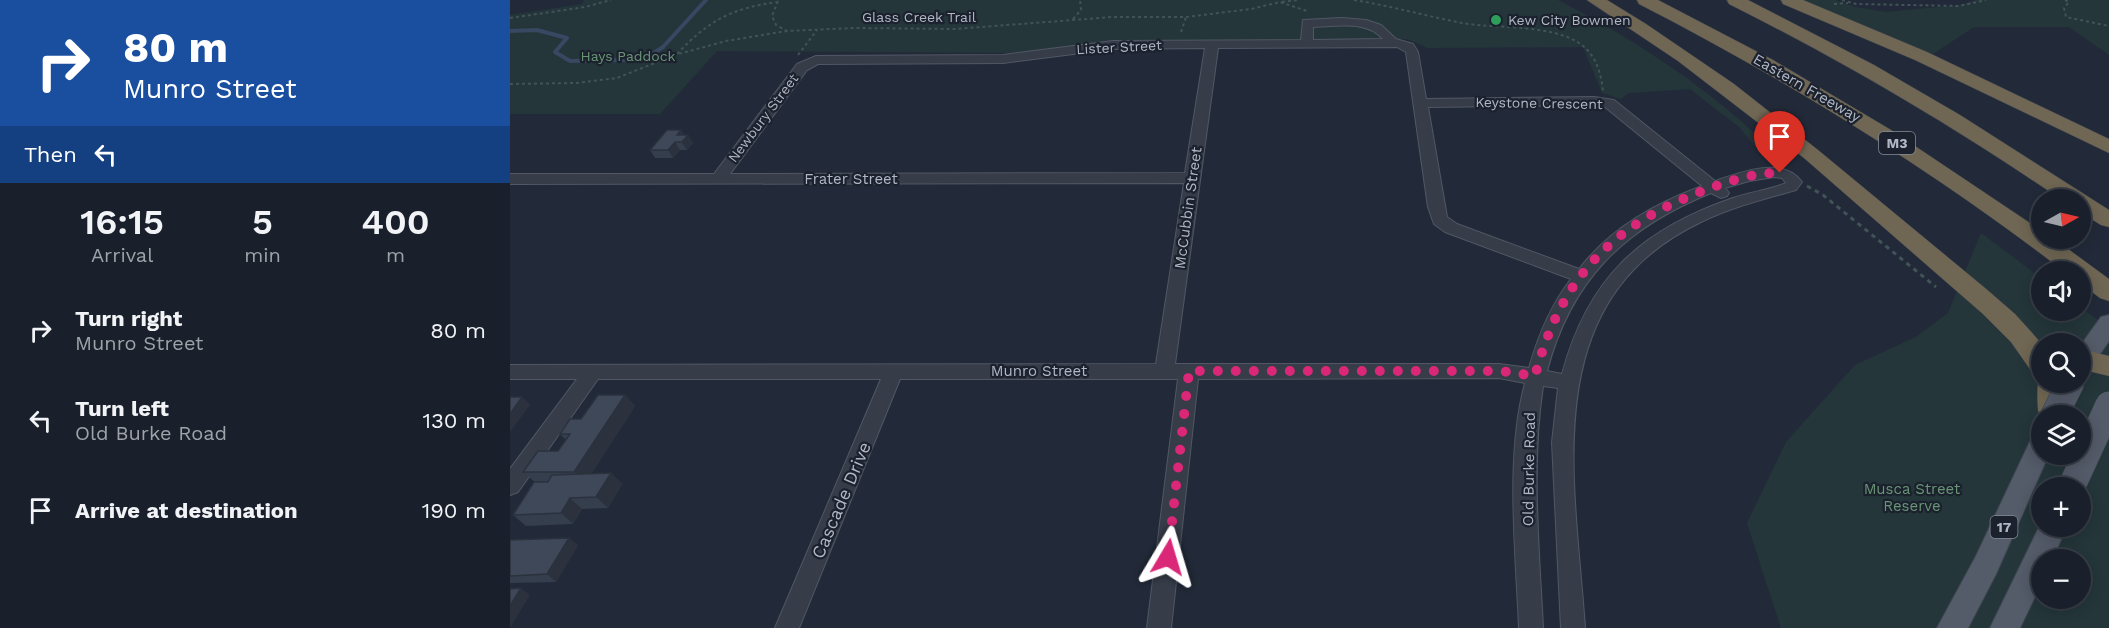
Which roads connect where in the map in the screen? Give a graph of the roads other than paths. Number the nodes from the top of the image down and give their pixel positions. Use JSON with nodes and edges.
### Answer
{"nodes":[{"id":1,"x":1595,"y":0,"type":"edge"},
{"id":2,"x":1645,"y":0,"type":"edge"},
{"id":3,"x":1735,"y":0,"type":"edge"},
{"id":4,"x":1789,"y":0,"type":"edge"},
{"id":5,"x":1392,"y":42,"type":"junction"},
{"id":6,"x":1306,"y":43,"type":"junction"},
{"id":7,"x":1212,"y":44,"type":"junction"},
{"id":8,"x":812,"y":61,"type":"joint"},
{"id":9,"x":1420,"y":103,"type":"junction"},
{"id":10,"x":2109,"y":147,"type":"edge"},
{"id":11,"x":1192,"y":178,"type":"junction"},
{"id":12,"x":510,"y":179,"type":"edge"},
{"id":13,"x":718,"y":179,"type":"junction"},
{"id":14,"x":1713,"y":187,"type":"junction"},
{"id":15,"x":2063,"y":189,"type":"edge"},
{"id":16,"x":1732,"y":202,"type":"junction"},
{"id":17,"x":2091,"y":208,"type":"edge"},
{"id":18,"x":2109,"y":220,"type":"edge"},
{"id":19,"x":1579,"y":276,"type":"junction"},
{"id":20,"x":2109,"y":292,"type":"edge"},
{"id":21,"x":1988,"y":305,"type":"junction"},
{"id":22,"x":2109,"y":323,"type":"edge"},
{"id":23,"x":2032,"y":333,"type":"edge"},
{"id":24,"x":2031,"y":351,"type":"edge"},
{"id":25,"x":2091,"y":356,"type":"edge"},
{"id":26,"x":894,"y":371,"type":"junction"},
{"id":27,"x":1164,"y":371,"type":"junction"},
{"id":28,"x":1189,"y":371,"type":"junction"},
{"id":29,"x":510,"y":372,"type":"edge"},
{"id":30,"x":593,"y":372,"type":"junction"},
{"id":31,"x":1535,"y":376,"type":"junction"},
{"id":32,"x":1568,"y":382,"type":"junction"},
{"id":33,"x":2109,"y":405,"type":"edge"},
{"id":34,"x":2032,"y":465,"type":"edge"},
{"id":35,"x":2076,"y":477,"type":"edge"},
{"id":36,"x":510,"y":486,"type":"edge"},
{"id":37,"x":2048,"y":537,"type":"edge"},
{"id":38,"x":788,"y":628,"type":"edge"},
{"id":39,"x":1159,"y":628,"type":"edge"},
{"id":40,"x":1532,"y":628,"type":"edge"},
{"id":41,"x":1573,"y":628,"type":"edge"},
{"id":42,"x":1952,"y":628,"type":"edge"},
{"id":43,"x":2005,"y":628,"type":"edge"}],
"edges":[{"from":1,"to":21,"type":"highway"},
{"from":2,"to":20,"type":"highway","name":"Eastern Freeway","number":"M3"},
{"from":3,"to":15,"type":"highway"},
{"from":4,"to":10,"type":"highway"},
{"from":5,"to":6,"type":"street","name":"Lister Street"},
{"from":5,"to":6,"type":"street"},
{"from":5,"to":9,"type":"street"},
{"from":6,"to":7,"type":"street","name":"Lister Street"},
{"from":7,"to":8,"type":"street","name":"Lister Street"},
{"from":7,"to":11,"type":"street","name":"McCubbin Street"},
{"from":8,"to":13,"type":"street","name":"Newbury Street"},
{"from":9,"to":14,"type":"street","name":"Keystone Crescent"},
{"from":9,"to":19,"type":"street"},
{"from":11,"to":13,"type":"street","name":"Frater Street"},
{"from":11,"to":27,"type":"street","name":"McCubbin Street"},
{"from":12,"to":13,"type":"street","name":"Frater Street"},
{"from":14,"to":16,"type":"street","name":"Keystone Crescent"},
{"from":14,"to":16,"type":"street","name":"Old Burke Road"},
{"from":14,"to":19,"type":"street","name":"Old Burke Road"},
{"from":16,"to":32,"type":"street"},
{"from":17,"to":18,"type":"highway"},
{"from":19,"to":31,"type":"street","name":"Old Burke Road"},
{"from":21,"to":23,"type":"highway"},
{"from":21,"to":24,"type":"highway"},
{"from":22,"to":25,"type":"main road"},
{"from":26,"to":27,"type":"street","name":"Munro Street"},
{"from":26,"to":30,"type":"street","name":"Munro Street"},
{"from":26,"to":38,"type":"street","name":"Cascade Drive"},
{"from":27,"to":28,"type":"street","name":"Munro Street"},
{"from":28,"to":31,"type":"street","name":"Munro Street"},
{"from":28,"to":39,"type":"street"},
{"from":29,"to":30,"type":"street","name":"Munro Street"},
{"from":30,"to":36,"type":"street"},
{"from":31,"to":32,"type":"street","name":"Munro Street"},
{"from":31,"to":40,"type":"street","name":"Old Burke Road"},
{"from":32,"to":41,"type":"street"},
{"from":33,"to":35,"type":"main road","bridge":true},
{"from":34,"to":42,"type":"main road","number":"17"},
{"from":37,"to":43,"type":"main road"}]}
